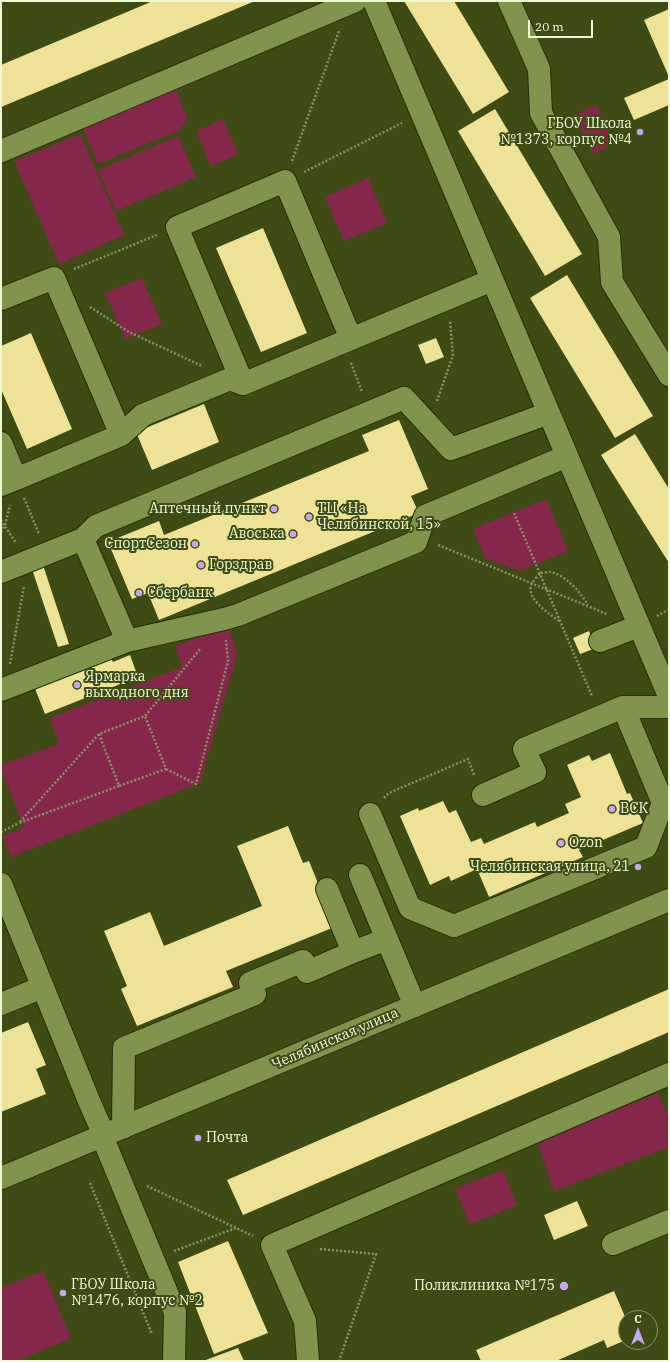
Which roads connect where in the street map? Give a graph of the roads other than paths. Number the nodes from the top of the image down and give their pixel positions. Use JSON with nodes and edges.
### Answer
{"nodes":[{"id":1,"x":374,"y":1,"type":"edge"},
{"id":2,"x":509,"y":1,"type":"edge"},
{"id":3,"x":352,"y":2,"type":"edge"},
{"id":4,"x":1,"y":151,"type":"edge"},
{"id":5,"x":492,"y":280,"type":"junction"},
{"id":6,"x":1,"y":299,"type":"edge"},
{"id":7,"x":346,"y":341,"type":"junction"},
{"id":8,"x":669,"y":375,"type":"edge"},
{"id":9,"x":236,"y":381,"type":"junction"},
{"id":10,"x":549,"y":413,"type":"junction"},
{"id":11,"x":121,"y":435,"type":"junction"},
{"id":12,"x":1,"y":443,"type":"edge"},
{"id":13,"x":567,"y":456,"type":"junction"},
{"id":14,"x":9,"y":482,"type":"edge"},
{"id":15,"x":83,"y":539,"type":"junction"},
{"id":16,"x":1,"y":572,"type":"edge"},
{"id":17,"x":639,"y":626,"type":"junction"},
{"id":18,"x":127,"y":641,"type":"junction"},
{"id":19,"x":600,"y":641,"type":"dead end"},
{"id":20,"x":4,"y":689,"type":"edge"},
{"id":21,"x":669,"y":696,"type":"edge"},
{"id":22,"x":623,"y":707,"type":"junction"},
{"id":23,"x":669,"y":707,"type":"edge"},
{"id":24,"x":483,"y":795,"type":"road end"},
{"id":25,"x":370,"y":814,"type":"road end"},
{"id":26,"x":360,"y":875,"type":"dead end"},
{"id":27,"x":1,"y":884,"type":"edge"},
{"id":28,"x":327,"y":889,"type":"dead end"},
{"id":29,"x":669,"y":900,"type":"edge"},
{"id":30,"x":387,"y":939,"type":"junction"},
{"id":31,"x":353,"y":952,"type":"junction"},
{"id":32,"x":43,"y":987,"type":"junction"},
{"id":33,"x":1,"y":1004,"type":"edge"},
{"id":34,"x":415,"y":1006,"type":"junction"},
{"id":35,"x":669,"y":1074,"type":"edge"},
{"id":36,"x":110,"y":1133,"type":"junction"},
{"id":37,"x":1,"y":1178,"type":"edge"},
{"id":38,"x":669,"y":1221,"type":"edge"},
{"id":39,"x":613,"y":1244,"type":"dead end"},
{"id":40,"x":174,"y":1361,"type":"edge"},
{"id":41,"x":308,"y":1361,"type":"edge"}],
"edges":[{"from":1,"to":5,"type":"street"},
{"from":2,"to":8,"type":"street"},
{"from":3,"to":4,"type":"street"},
{"from":5,"to":7,"type":"street"},
{"from":5,"to":10,"type":"street"},
{"from":6,"to":11,"type":"street"},
{"from":7,"to":9,"type":"street"},
{"from":7,"to":9,"type":"street"},
{"from":9,"to":11,"type":"street"},
{"from":10,"to":13,"type":"street"},
{"from":10,"to":15,"type":"street"},
{"from":11,"to":14,"type":"street"},
{"from":12,"to":14,"type":"street"},
{"from":13,"to":17,"type":"street"},
{"from":13,"to":18,"type":"street"},
{"from":15,"to":16,"type":"street"},
{"from":15,"to":18,"type":"street"},
{"from":17,"to":19,"type":"street"},
{"from":17,"to":21,"type":"street"},
{"from":18,"to":20,"type":"street"},
{"from":22,"to":23,"type":"street"},
{"from":22,"to":24,"type":"street"},
{"from":22,"to":25,"type":"street"},
{"from":26,"to":30,"type":"street"},
{"from":27,"to":32,"type":"street"},
{"from":28,"to":31,"type":"street"},
{"from":29,"to":34,"type":"street","name":"Челябинская улица"},
{"from":30,"to":31,"type":"street"},
{"from":30,"to":34,"type":"street"},
{"from":31,"to":36,"type":"street"},
{"from":32,"to":33,"type":"street"},
{"from":32,"to":36,"type":"street"},
{"from":34,"to":36,"type":"street","name":"Челябинская улица"},
{"from":35,"to":41,"type":"street"},
{"from":36,"to":37,"type":"street","name":"Челябинская улица"},
{"from":36,"to":40,"type":"street"},
{"from":38,"to":39,"type":"street"}]}
